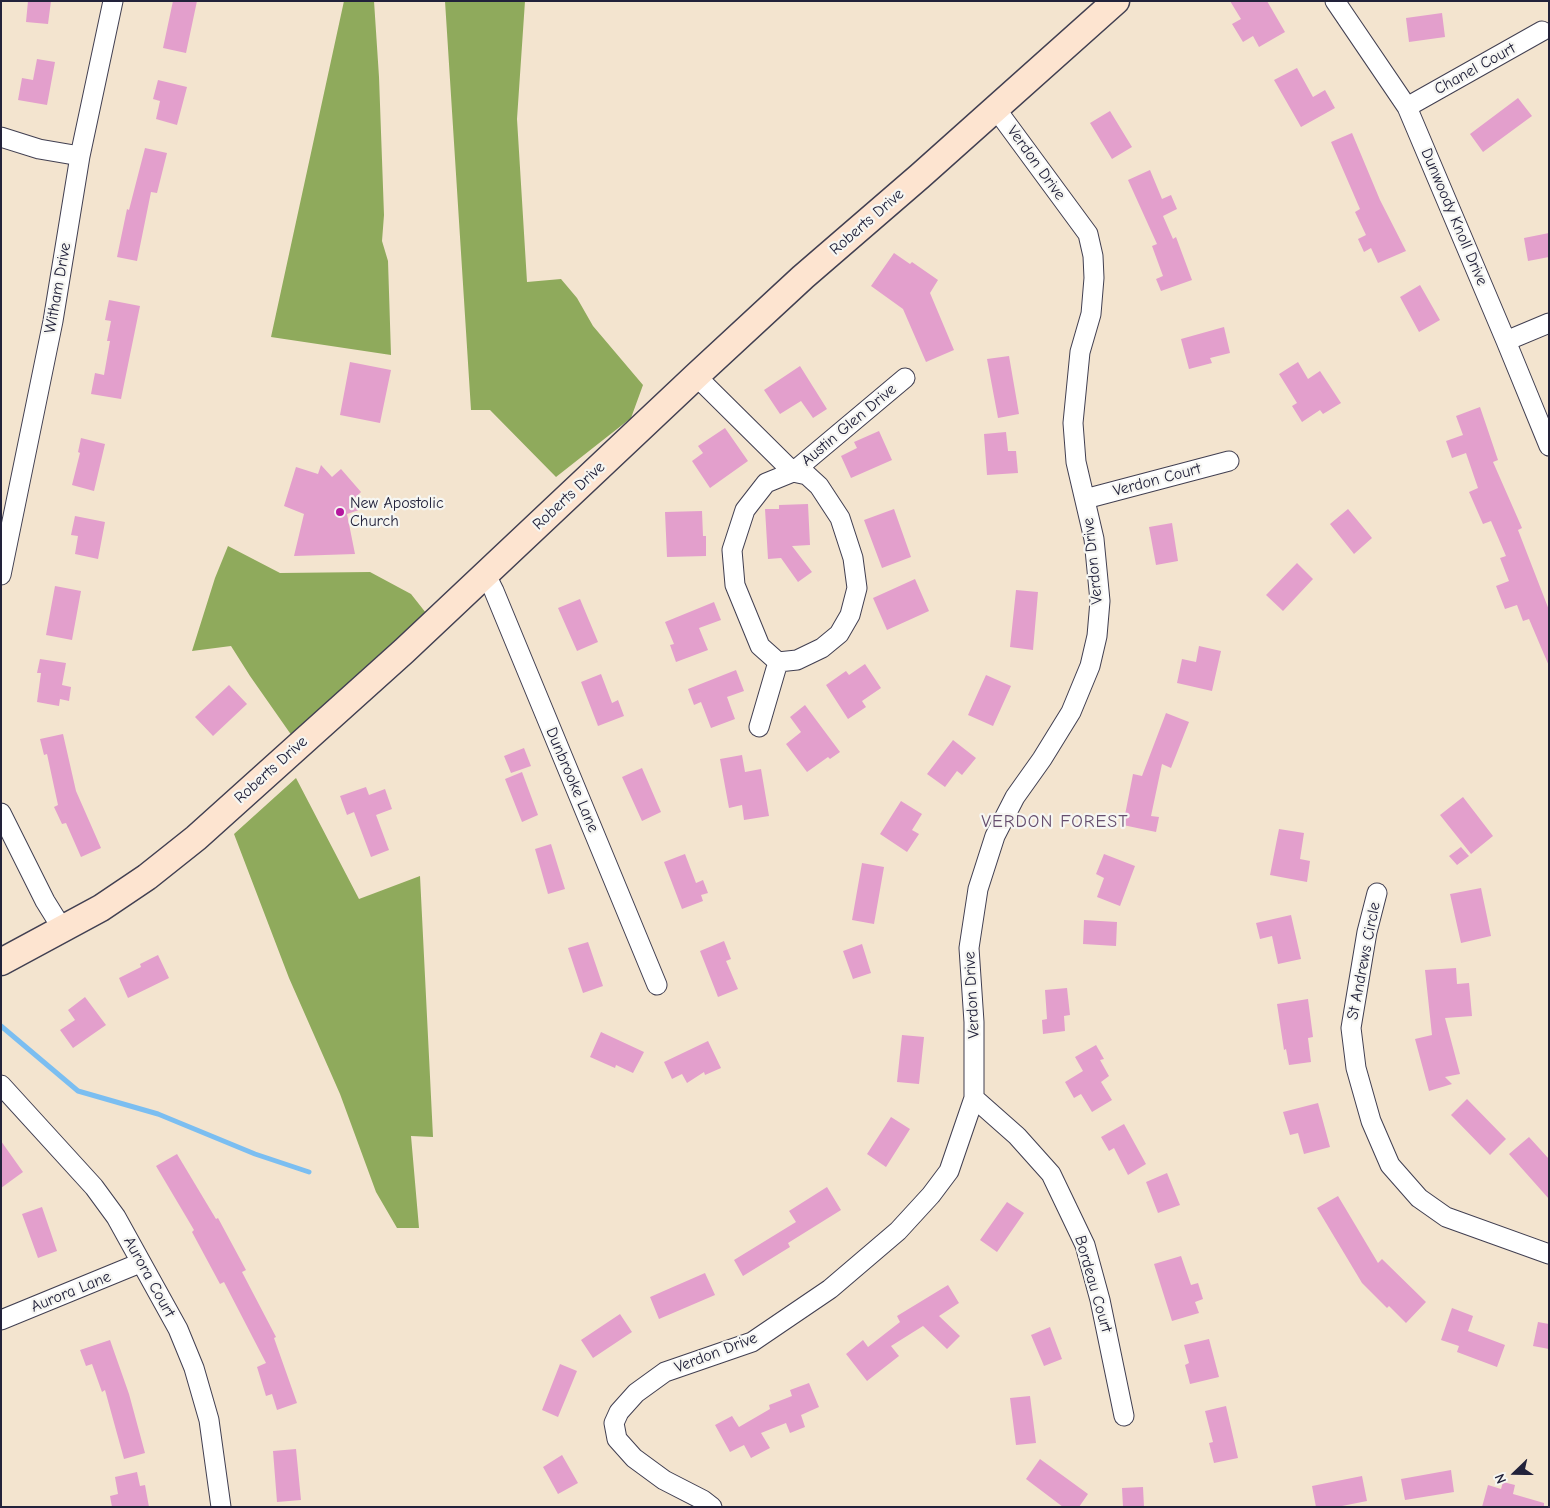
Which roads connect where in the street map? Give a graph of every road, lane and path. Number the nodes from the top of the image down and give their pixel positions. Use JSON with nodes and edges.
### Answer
{"nodes":[{"id":1,"x":113,"y":1,"type":"edge"},
{"id":2,"x":1116,"y":1,"type":"edge"},
{"id":3,"x":1335,"y":1,"type":"edge"},
{"id":4,"x":1542,"y":31,"type":"dead end"},
{"id":5,"x":1407,"y":107,"type":"junction"},
{"id":6,"x":996,"y":109,"type":"junction"},
{"id":7,"x":1,"y":137,"type":"edge"},
{"id":8,"x":80,"y":156,"type":"junction"},
{"id":9,"x":1549,"y":323,"type":"edge"},
{"id":10,"x":1506,"y":341,"type":"junction"},
{"id":11,"x":696,"y":376,"type":"junction"},
{"id":12,"x":905,"y":378,"type":"dead end"},
{"id":13,"x":1549,"y":446,"type":"edge"},
{"id":14,"x":1229,"y":461,"type":"dead end"},
{"id":15,"x":793,"y":472,"type":"junction"},
{"id":16,"x":1085,"y":499,"type":"junction"},
{"id":17,"x":1,"y":575,"type":"edge"},
{"id":18,"x":486,"y":575,"type":"junction"},
{"id":19,"x":778,"y":662,"type":"junction"},
{"id":20,"x":759,"y":727,"type":"dead end"},
{"id":21,"x":1,"y":813,"type":"edge"},
{"id":22,"x":1377,"y":893,"type":"dead end"},
{"id":23,"x":63,"y":930,"type":"junction"},
{"id":24,"x":1,"y":962,"type":"edge"},
{"id":25,"x":657,"y":985,"type":"dead end"},
{"id":26,"x":1,"y":1085,"type":"edge"},
{"id":27,"x":974,"y":1098,"type":"junction"},
{"id":28,"x":1549,"y":1254,"type":"edge"},
{"id":29,"x":140,"y":1263,"type":"junction"},
{"id":30,"x":1,"y":1320,"type":"edge"},
{"id":31,"x":1124,"y":1416,"type":"dead end"},
{"id":32,"x":220,"y":1507,"type":"edge"},
{"id":33,"x":712,"y":1507,"type":"edge"}],
"edges":[{"from":1,"to":8,"type":"street","name":"Witham Drive"},
{"from":2,"to":6,"type":"street","name":"Roberts Drive"},
{"from":3,"to":5,"type":"street","name":"Dunwoody Knoll Drive"},
{"from":4,"to":5,"type":"street","name":"Chanel Court"},
{"from":5,"to":10,"type":"street","name":"Dunwoody Knoll Drive"},
{"from":6,"to":11,"type":"street","name":"Roberts Drive"},
{"from":6,"to":16,"type":"street","name":"Verdon Drive"},
{"from":7,"to":8,"type":"street"},
{"from":8,"to":17,"type":"street","name":"Witham Drive"},
{"from":9,"to":10,"type":"street"},
{"from":10,"to":13,"type":"street","name":"Dunwoody Knoll Drive"},
{"from":11,"to":15,"type":"street","name":"Austin Glen Drive"},
{"from":11,"to":18,"type":"street","name":"Roberts Drive"},
{"from":12,"to":15,"type":"street","name":"Austin Glen Drive"},
{"from":14,"to":16,"type":"street","name":"Verdon Court"},
{"from":15,"to":19,"type":"street","name":"Austin Glen Drive"},
{"from":15,"to":19,"type":"street","name":"Austin Glen Drive"},
{"from":16,"to":27,"type":"street","name":"Verdon Drive"},
{"from":18,"to":23,"type":"street","name":"Roberts Drive"},
{"from":18,"to":25,"type":"street","name":"Dunbrooke Lane"},
{"from":19,"to":20,"type":"street"},
{"from":21,"to":23,"type":"street"},
{"from":22,"to":28,"type":"street","name":"St Andrews Circle"},
{"from":23,"to":24,"type":"street","name":"Roberts Drive"},
{"from":26,"to":29,"type":"street","name":"Aurora Court"},
{"from":27,"to":31,"type":"street","name":"Bordeau Court"},
{"from":27,"to":33,"type":"street","name":"Verdon Drive"},
{"from":29,"to":30,"type":"street","name":"Aurora Lane"},
{"from":29,"to":32,"type":"street","name":"Aurora Court"}]}
